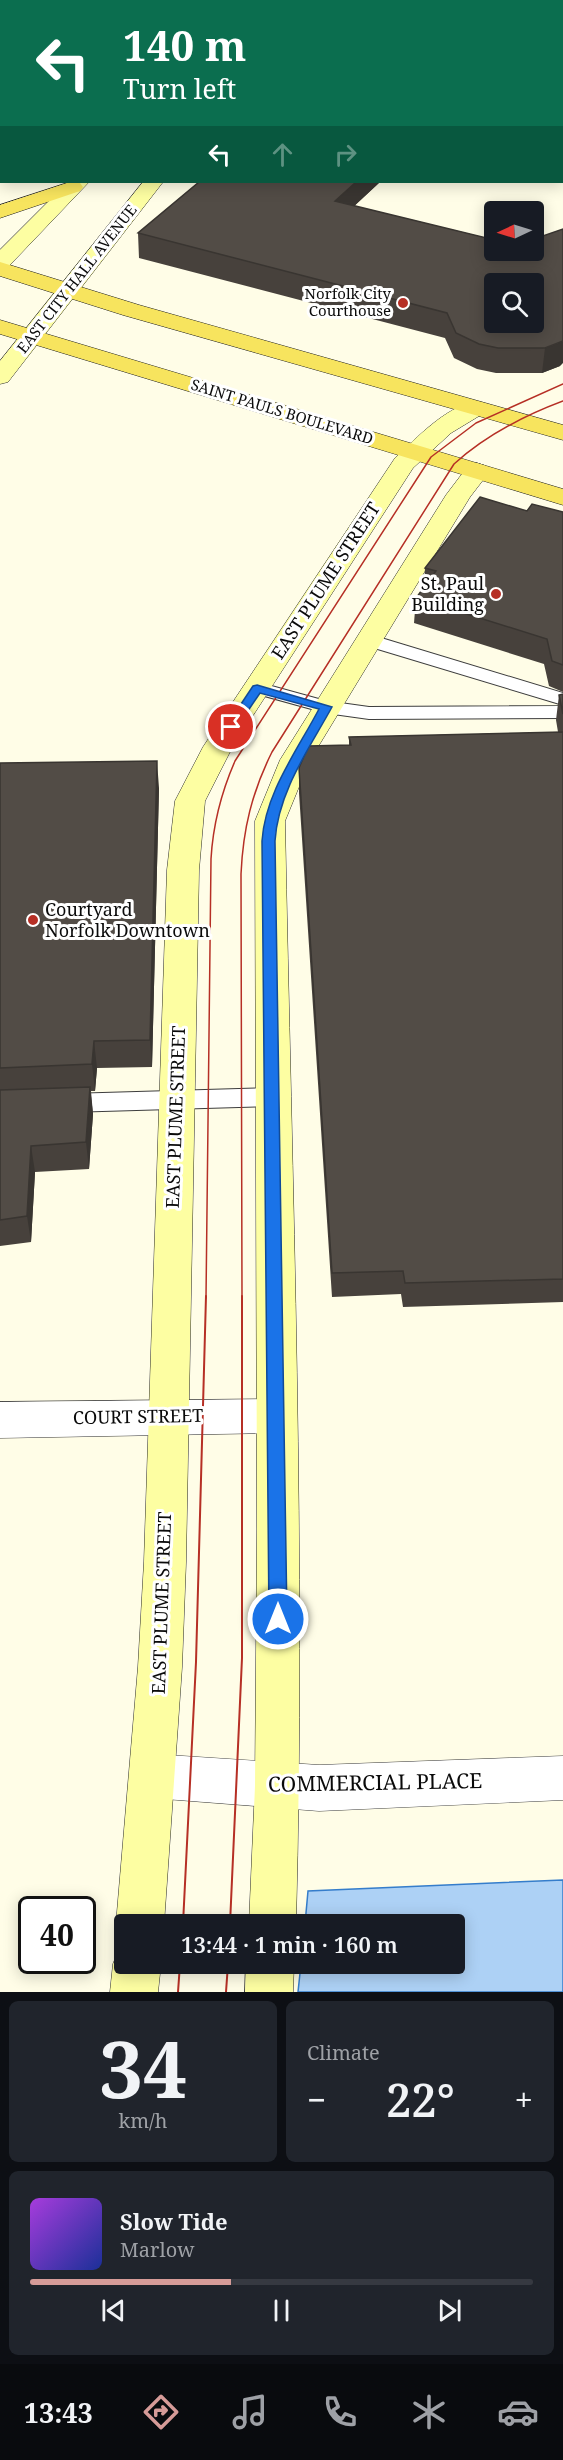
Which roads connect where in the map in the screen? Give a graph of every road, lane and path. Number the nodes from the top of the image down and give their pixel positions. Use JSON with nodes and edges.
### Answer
{"nodes":[{"id":1,"x":152,"y":183,"type":"edge"},
{"id":2,"x":76,"y":184,"type":"edge"},
{"id":3,"x":0,"y":212,"type":"edge"},
{"id":4,"x":0,"y":262,"type":"edge"},
{"id":5,"x":0,"y":269,"type":"edge"},
{"id":6,"x":68,"y":291,"type":"junction"},
{"id":7,"x":0,"y":327,"type":"edge"},
{"id":8,"x":32,"y":337,"type":"junction"},
{"id":9,"x":0,"y":376,"type":"edge"},
{"id":10,"x":476,"y":408,"type":"junction"},
{"id":11,"x":563,"y":433,"type":"edge"},
{"id":12,"x":415,"y":452,"type":"junction"},
{"id":13,"x":477,"y":471,"type":"junction"},
{"id":14,"x":563,"y":497,"type":"edge"},
{"id":15,"x":369,"y":640,"type":"junction"},
{"id":16,"x":257,"y":688,"type":"junction"},
{"id":17,"x":563,"y":699,"type":"edge"},
{"id":18,"x":326,"y":707,"type":"junction"},
{"id":19,"x":563,"y":712,"type":"edge"},
{"id":20,"x":273,"y":1097,"type":"junction"},
{"id":21,"x":177,"y":1100,"type":"junction"},
{"id":22,"x":0,"y":1105,"type":"edge"},
{"id":23,"x":276,"y":1416,"type":"junction"},
{"id":24,"x":167,"y":1417,"type":"junction"},
{"id":25,"x":0,"y":1420,"type":"edge"},
{"id":26,"x":152,"y":1776,"type":"junction"},
{"id":27,"x":563,"y":1778,"type":"edge"},
{"id":28,"x":277,"y":1786,"type":"junction"},
{"id":29,"x":141,"y":1914,"type":"edge"},
{"id":30,"x":272,"y":1914,"type":"edge"},
{"id":31,"x":136,"y":1974,"type":"edge"},
{"id":32,"x":270,"y":1974,"type":"edge"},
{"id":33,"x":134,"y":1992,"type":"edge"},
{"id":34,"x":269,"y":1992,"type":"edge"}],
"edges":[{"from":1,"to":6,"type":"street","name":"EAST CITY HALL AVENUE"},
{"from":2,"to":3,"type":"main road"},
{"from":2,"to":4,"type":"street"},
{"from":5,"to":6,"type":"main road"},
{"from":6,"to":8,"type":"street","name":"EAST CITY HALL AVENUE"},
{"from":6,"to":10,"type":"main road"},
{"from":7,"to":8,"type":"main road","name":"SAINT PAULS BOULEVARD"},
{"from":8,"to":9,"type":"street","name":"EAST CITY HALL AVENUE"},
{"from":8,"to":12,"type":"main road","name":"SAINT PAULS BOULEVARD"},
{"from":10,"to":11,"type":"main road"},
{"from":10,"to":12,"type":"street","name":"EAST PLUME STREET"},
{"from":12,"to":13,"type":"main road","name":"SAINT PAULS BOULEVARD"},
{"from":12,"to":16,"type":"street","name":"EAST PLUME STREET"},
{"from":13,"to":14,"type":"main road","name":"SAINT PAULS BOULEVARD"},
{"from":13,"to":15,"type":"street"},
{"from":15,"to":17,"type":"lane"},
{"from":15,"to":18,"type":"street"},
{"from":16,"to":18,"type":"lane"},
{"from":16,"to":21,"type":"street","name":"EAST PLUME STREET"},
{"from":18,"to":19,"type":"lane"},
{"from":18,"to":20,"type":"street"},
{"from":20,"to":21,"type":"lane"},
{"from":20,"to":23,"type":"street"},
{"from":21,"to":22,"type":"lane"},
{"from":21,"to":24,"type":"street","name":"EAST PLUME STREET"},
{"from":23,"to":24,"type":"street","name":"COURT STREET"},
{"from":23,"to":28,"type":"street"},
{"from":24,"to":25,"type":"street","name":"COURT STREET"},
{"from":24,"to":26,"type":"street","name":"EAST PLUME STREET"},
{"from":26,"to":28,"type":"street","name":"COMMERCIAL PLACE"},
{"from":26,"to":29,"type":"street","name":"EAST PLUME STREET"},
{"from":27,"to":28,"type":"street","name":"COMMERCIAL PLACE"},
{"from":28,"to":30,"type":"street"},
{"from":31,"to":33,"type":"street"},
{"from":32,"to":34,"type":"street"}]}
